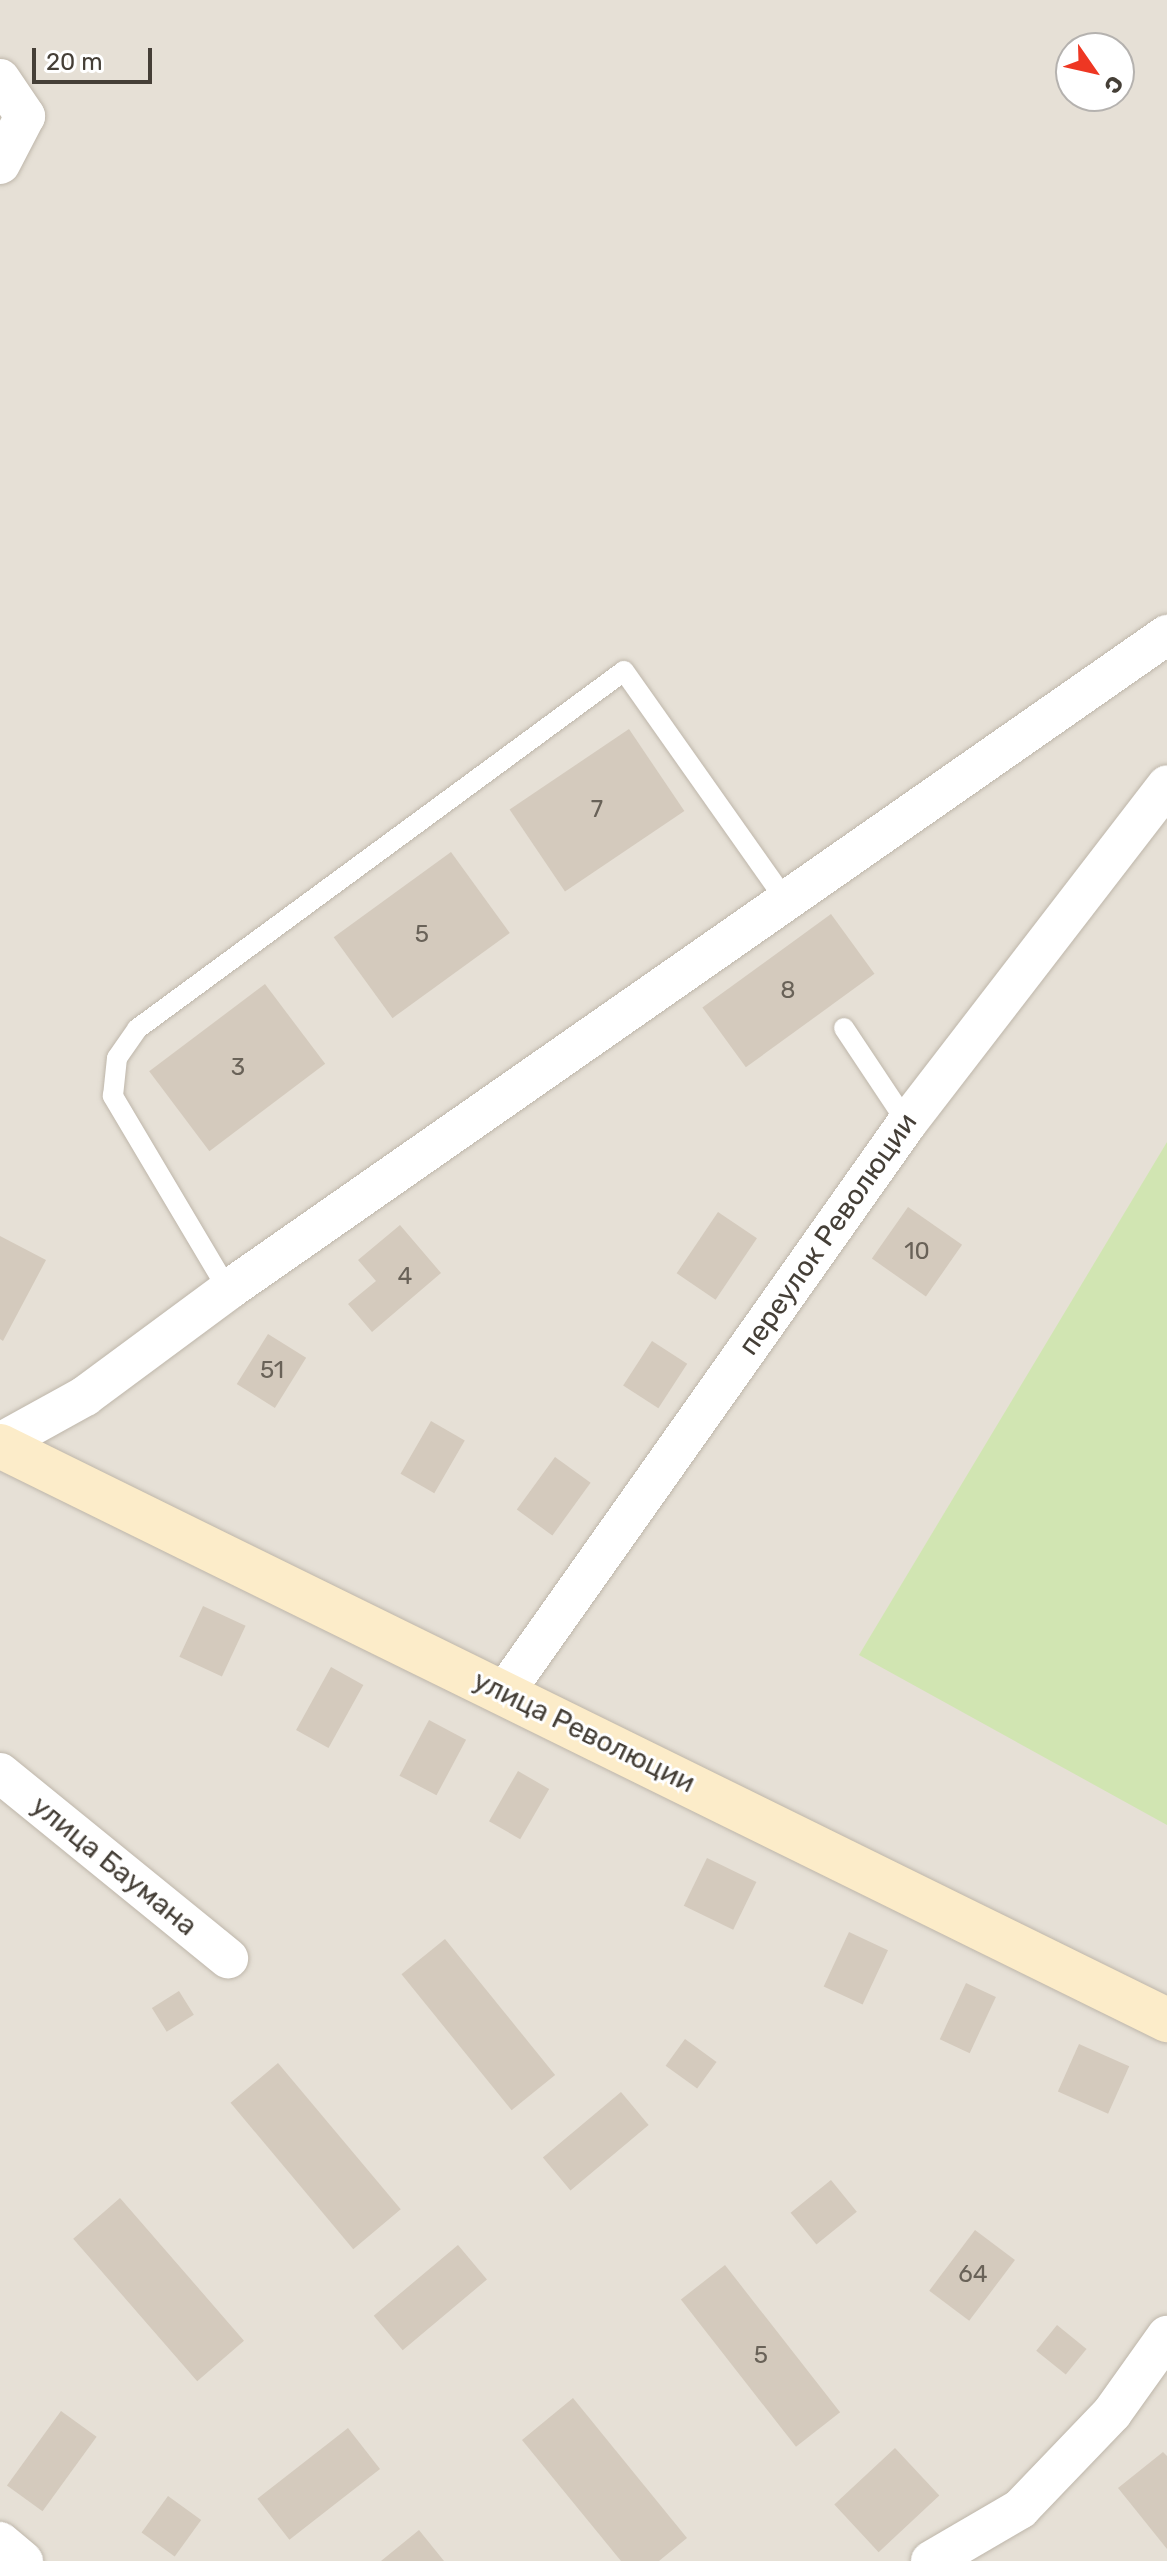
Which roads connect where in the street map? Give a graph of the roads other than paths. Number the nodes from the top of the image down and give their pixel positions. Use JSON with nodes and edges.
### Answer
{"nodes":[{"id":1,"x":0,"y":79,"type":"edge"},
{"id":2,"x":0,"y":164,"type":"edge"},
{"id":3,"x":1164,"y":645,"type":"edge"},
{"id":4,"x":1167,"y":785,"type":"edge"},
{"id":5,"x":787,"y":902,"type":"junction"},
{"id":6,"x":844,"y":1028,"type":"dead end"},
{"id":7,"x":907,"y":1123,"type":"junction"},
{"id":8,"x":228,"y":1290,"type":"junction"},
{"id":9,"x":0,"y":1444,"type":"edge"},
{"id":10,"x":504,"y":1693,"type":"junction"},
{"id":11,"x":0,"y":1773,"type":"edge"},
{"id":12,"x":228,"y":1958,"type":"dead end"},
{"id":13,"x":1167,"y":2020,"type":"edge"},
{"id":14,"x":1167,"y":2336,"type":"edge"},
{"id":15,"x":0,"y":2542,"type":"edge"},
{"id":16,"x":23,"y":2561,"type":"edge"},
{"id":17,"x":931,"y":2561,"type":"edge"}],
"edges":[{"from":1,"to":2,"type":"street"},
{"from":3,"to":5,"type":"street"},
{"from":4,"to":7,"type":"street","name":"переулок Революции"},
{"from":5,"to":8,"type":"street"},
{"from":5,"to":8,"type":"lane"},
{"from":6,"to":7,"type":"lane"},
{"from":7,"to":10,"type":"street","name":"переулок Революции"},
{"from":8,"to":9,"type":"street"},
{"from":9,"to":10,"type":"street","name":"улица Революции"},
{"from":10,"to":13,"type":"street","name":"улица Революции"},
{"from":11,"to":12,"type":"street","name":"улица Баумана"},
{"from":14,"to":17,"type":"street"},
{"from":15,"to":16,"type":"street"}]}
